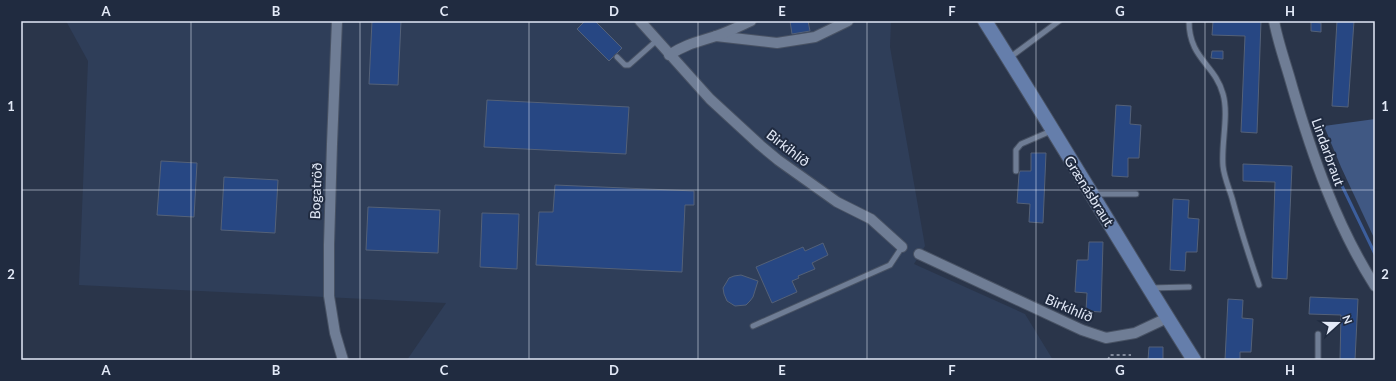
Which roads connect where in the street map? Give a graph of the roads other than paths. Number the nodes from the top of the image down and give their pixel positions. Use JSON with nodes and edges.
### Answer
{"nodes":[{"id":1,"x":337,"y":21,"type":"edge"},
{"id":2,"x":640,"y":21,"type":"edge"},
{"id":3,"x":751,"y":21,"type":"edge"},
{"id":4,"x":848,"y":21,"type":"edge"},
{"id":5,"x":985,"y":21,"type":"edge"},
{"id":6,"x":1058,"y":21,"type":"edge"},
{"id":7,"x":1189,"y":21,"type":"edge"},
{"id":8,"x":1274,"y":21,"type":"edge"},
{"id":9,"x":716,"y":36,"type":"junction"},
{"id":10,"x":656,"y":41,"type":"junction"},
{"id":11,"x":669,"y":55,"type":"junction"},
{"id":12,"x":617,"y":56,"type":"dead end"},
{"id":13,"x":1008,"y":58,"type":"junction"},
{"id":14,"x":1052,"y":130,"type":"junction"},
{"id":15,"x":1016,"y":171,"type":"dead end"},
{"id":16,"x":1090,"y":194,"type":"junction"},
{"id":17,"x":1136,"y":194,"type":"dead end"},
{"id":18,"x":902,"y":247,"type":"joint"},
{"id":19,"x":919,"y":254,"type":"dead end"},
{"id":20,"x":1259,"y":285,"type":"dead end"},
{"id":21,"x":1375,"y":286,"type":"edge"},
{"id":22,"x":1189,"y":287,"type":"dead end"},
{"id":23,"x":1149,"y":288,"type":"junction"},
{"id":24,"x":1167,"y":318,"type":"junction"},
{"id":25,"x":753,"y":326,"type":"dead end"},
{"id":26,"x":1318,"y":334,"type":"dead end"},
{"id":27,"x":343,"y":360,"type":"edge"},
{"id":28,"x":1194,"y":360,"type":"edge"},
{"id":29,"x":1318,"y":360,"type":"edge"}],
"edges":[{"from":1,"to":27,"type":"street","name":"Bogatröð"},
{"from":2,"to":10,"type":"street","name":"Birkihlíð"},
{"from":3,"to":9,"type":"street"},
{"from":4,"to":9,"type":"street"},
{"from":5,"to":13,"type":"street","name":"Grænásbraut"},
{"from":6,"to":13,"type":"lane"},
{"from":7,"to":20,"type":"lane"},
{"from":8,"to":21,"type":"street","name":"Lindarbraut"},
{"from":9,"to":11,"type":"street"},
{"from":10,"to":11,"type":"street","name":"Birkihlíð"},
{"from":10,"to":12,"type":"lane"},
{"from":11,"to":18,"type":"street","name":"Birkihlíð"},
{"from":13,"to":14,"type":"street","name":"Grænásbraut"},
{"from":14,"to":15,"type":"lane"},
{"from":14,"to":16,"type":"street","name":"Grænásbraut"},
{"from":16,"to":17,"type":"lane"},
{"from":16,"to":23,"type":"street","name":"Grænásbraut"},
{"from":18,"to":25,"type":"lane"},
{"from":19,"to":24,"type":"street","name":"Birkihlíð"},
{"from":22,"to":23,"type":"lane"},
{"from":23,"to":24,"type":"street","name":"Grænásbraut"},
{"from":24,"to":28,"type":"street","name":"Grænásbraut"},
{"from":26,"to":29,"type":"lane"}]}
